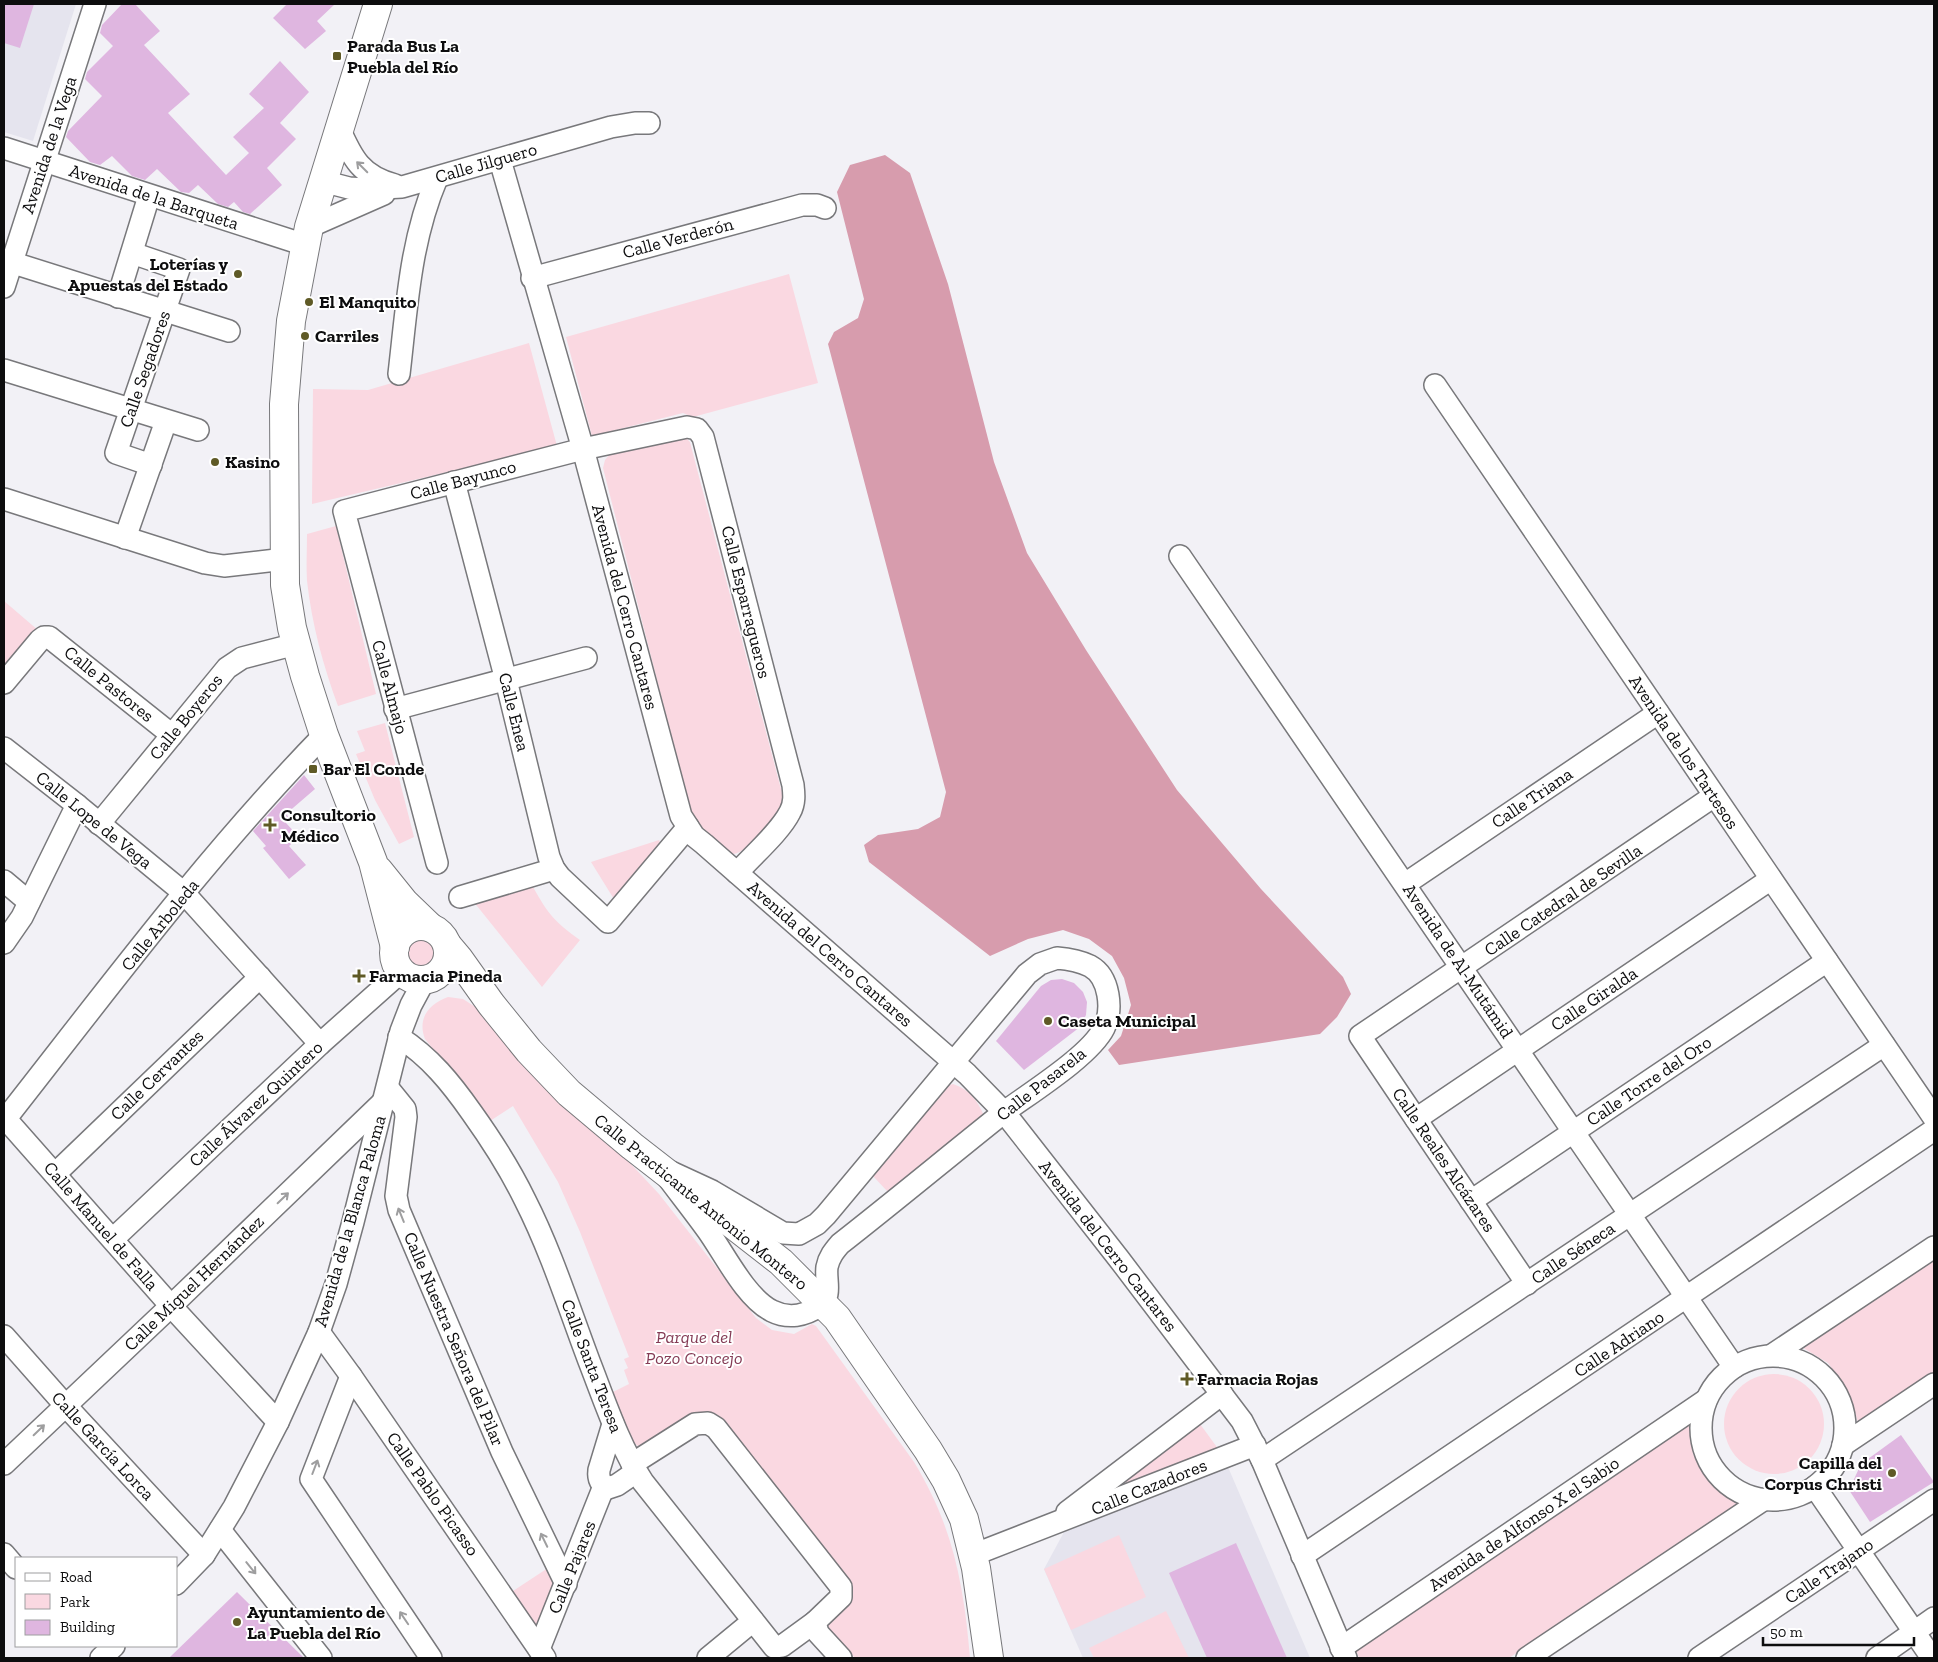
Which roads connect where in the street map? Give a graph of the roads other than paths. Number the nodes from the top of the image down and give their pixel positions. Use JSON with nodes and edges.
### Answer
{"nodes":[{"id":1,"x":95,"y":4,"type":"edge"},
{"id":2,"x":378,"y":4,"type":"edge"},
{"id":3,"x":649,"y":123,"type":"dead end"},
{"id":4,"x":339,"y":128,"type":"junction"},
{"id":5,"x":4,"y":148,"type":"edge"},
{"id":6,"x":500,"y":160,"type":"junction"},
{"id":7,"x":44,"y":161,"type":"junction"},
{"id":8,"x":437,"y":178,"type":"junction"},
{"id":9,"x":322,"y":181,"type":"junction"},
{"id":10,"x":402,"y":187,"type":"junction"},
{"id":11,"x":149,"y":196,"type":"junction"},
{"id":12,"x":825,"y":208,"type":"dead end"},
{"id":13,"x":307,"y":236,"type":"junction"},
{"id":14,"x":132,"y":253,"type":"junction"},
{"id":15,"x":8,"y":262,"type":"edge"},
{"id":16,"x":532,"y":278,"type":"junction"},
{"id":17,"x":4,"y":287,"type":"edge"},
{"id":18,"x":118,"y":297,"type":"junction"},
{"id":19,"x":164,"y":311,"type":"junction"},
{"id":20,"x":229,"y":331,"type":"dead end"},
{"id":21,"x":4,"y":370,"type":"edge"},
{"id":22,"x":399,"y":374,"type":"dead end"},
{"id":23,"x":1435,"y":385,"type":"dead end"},
{"id":24,"x":131,"y":409,"type":"junction"},
{"id":25,"x":166,"y":421,"type":"junction"},
{"id":26,"x":198,"y":430,"type":"dead end"},
{"id":27,"x":583,"y":448,"type":"junction"},
{"id":28,"x":151,"y":465,"type":"junction"},
{"id":29,"x":454,"y":482,"type":"junction"},
{"id":30,"x":4,"y":499,"type":"edge"},
{"id":31,"x":344,"y":511,"type":"joint"},
{"id":32,"x":125,"y":538,"type":"junction"},
{"id":33,"x":1180,"y":556,"type":"dead end"},
{"id":34,"x":285,"y":559,"type":"junction"},
{"id":35,"x":296,"y":644,"type":"junction"},
{"id":36,"x":586,"y":658,"type":"dead end"},
{"id":37,"x":506,"y":680,"type":"junction"},
{"id":38,"x":4,"y":683,"type":"edge"},
{"id":39,"x":395,"y":709,"type":"junction"},
{"id":40,"x":1658,"y":713,"type":"junction"},
{"id":41,"x":172,"y":735,"type":"junction"},
{"id":42,"x":324,"y":735,"type":"junction"},
{"id":43,"x":4,"y":748,"type":"edge"},
{"id":44,"x":1714,"y":796,"type":"junction"},
{"id":45,"x":77,"y":805,"type":"junction"},
{"id":46,"x":99,"y":824,"type":"junction"},
{"id":47,"x":688,"y":827,"type":"junction"},
{"id":48,"x":373,"y":862,"type":"junction"},
{"id":49,"x":437,"y":864,"type":"dead end"},
{"id":50,"x":554,"y":868,"type":"junction"},
{"id":51,"x":738,"y":873,"type":"junction"},
{"id":52,"x":1771,"y":879,"type":"junction"},
{"id":53,"x":4,"y":881,"type":"edge"},
{"id":54,"x":1405,"y":884,"type":"junction"},
{"id":55,"x":184,"y":893,"type":"junction"},
{"id":56,"x":460,"y":897,"type":"dead end"},
{"id":57,"x":29,"y":902,"type":"junction"},
{"id":58,"x":439,"y":937,"type":"junction"},
{"id":59,"x":4,"y":943,"type":"edge"},
{"id":60,"x":1827,"y":961,"type":"junction"},
{"id":61,"x":414,"y":968,"type":"junction"},
{"id":62,"x":1463,"y":968,"type":"junction"},
{"id":63,"x":260,"y":977,"type":"junction"},
{"id":64,"x":491,"y":1004,"type":"junction"},
{"id":65,"x":400,"y":1034,"type":"junction"},
{"id":66,"x":1360,"y":1036,"type":"joint"},
{"id":67,"x":320,"y":1044,"type":"junction"},
{"id":68,"x":1884,"y":1045,"type":"junction"},
{"id":69,"x":1518,"y":1050,"type":"junction"},
{"id":70,"x":953,"y":1062,"type":"junction"},
{"id":71,"x":386,"y":1094,"type":"junction"},
{"id":72,"x":1004,"y":1112,"type":"junction"},
{"id":73,"x":1934,"y":1118,"type":"edge"},
{"id":74,"x":4,"y":1119,"type":"edge"},
{"id":75,"x":1416,"y":1119,"type":"junction"},
{"id":76,"x":1934,"y":1130,"type":"edge"},
{"id":77,"x":1574,"y":1132,"type":"junction"},
{"id":78,"x":660,"y":1167,"type":"junction"},
{"id":79,"x":55,"y":1174,"type":"junction"},
{"id":80,"x":1471,"y":1201,"type":"junction"},
{"id":81,"x":1631,"y":1215,"type":"junction"},
{"id":82,"x":113,"y":1239,"type":"junction"},
{"id":83,"x":1934,"y":1247,"type":"edge"},
{"id":84,"x":827,"y":1275,"type":"junction"},
{"id":85,"x":1527,"y":1284,"type":"junction"},
{"id":86,"x":1687,"y":1298,"type":"junction"},
{"id":87,"x":823,"y":1302,"type":"junction"},
{"id":88,"x":171,"y":1306,"type":"junction"},
{"id":89,"x":319,"y":1332,"type":"junction"},
{"id":90,"x":4,"y":1336,"type":"edge"},
{"id":91,"x":855,"y":1343,"type":"junction"},
{"id":92,"x":1772,"y":1355,"type":"junction"},
{"id":93,"x":1734,"y":1367,"type":"junction"},
{"id":94,"x":351,"y":1376,"type":"junction"},
{"id":95,"x":1934,"y":1384,"type":"edge"},
{"id":96,"x":1222,"y":1394,"type":"junction"},
{"id":97,"x":1706,"y":1400,"type":"junction"},
{"id":98,"x":65,"y":1405,"type":"junction"},
{"id":99,"x":278,"y":1422,"type":"junction"},
{"id":100,"x":614,"y":1424,"type":"junction"},
{"id":101,"x":1843,"y":1445,"type":"junction"},
{"id":102,"x":1259,"y":1453,"type":"junction"},
{"id":103,"x":4,"y":1464,"type":"edge"},
{"id":104,"x":634,"y":1468,"type":"junction"},
{"id":105,"x":604,"y":1486,"type":"junction"},
{"id":106,"x":1815,"y":1487,"type":"junction"},
{"id":107,"x":1763,"y":1500,"type":"junction"},
{"id":108,"x":1934,"y":1500,"type":"edge"},
{"id":109,"x":1043,"y":1529,"type":"junction"},
{"id":110,"x":220,"y":1530,"type":"junction"},
{"id":111,"x":1859,"y":1551,"type":"junction"},
{"id":112,"x":4,"y":1554,"type":"edge"},
{"id":113,"x":204,"y":1555,"type":"junction"},
{"id":114,"x":973,"y":1555,"type":"junction"},
{"id":115,"x":1302,"y":1556,"type":"junction"},
{"id":116,"x":15,"y":1567,"type":"edge"},
{"id":117,"x":178,"y":1582,"type":"edge"},
{"id":118,"x":566,"y":1584,"type":"junction"},
{"id":119,"x":1934,"y":1618,"type":"edge"},
{"id":120,"x":753,"y":1621,"type":"junction"},
{"id":121,"x":815,"y":1622,"type":"junction"},
{"id":122,"x":1914,"y":1632,"type":"junction"},
{"id":123,"x":88,"y":1647,"type":"edge"},
{"id":124,"x":113,"y":1647,"type":"edge"},
{"id":125,"x":1343,"y":1653,"type":"edge"},
{"id":126,"x":542,"y":1654,"type":"edge"},
{"id":127,"x":100,"y":1658,"type":"edge"},
{"id":128,"x":321,"y":1658,"type":"edge"},
{"id":129,"x":432,"y":1658,"type":"edge"},
{"id":130,"x":708,"y":1658,"type":"edge"},
{"id":131,"x":841,"y":1658,"type":"edge"},
{"id":132,"x":989,"y":1658,"type":"edge"},
{"id":133,"x":1527,"y":1658,"type":"edge"},
{"id":134,"x":1699,"y":1658,"type":"edge"},
{"id":135,"x":1876,"y":1658,"type":"edge"},
{"id":136,"x":1932,"y":1658,"type":"edge"}],
"edges":[{"from":1,"to":7,"type":"street","name":"Avenida de la Vega"},
{"from":2,"to":4,"type":"main road"},
{"from":3,"to":6,"type":"street","name":"Calle Jilguero"},
{"from":4,"to":9,"type":"main road"},
{"from":10,"to":4,"type":"street","one_way":true},
{"from":5,"to":7,"type":"street","name":"Avenida de la Barqueta"},
{"from":6,"to":8,"type":"street","name":"Calle Jilguero"},
{"from":6,"to":16,"type":"street","name":"Avenida del Cerro Cantares"},
{"from":7,"to":11,"type":"street","name":"Avenida de la Barqueta"},
{"from":7,"to":15,"type":"street","name":"Avenida de la Vega"},
{"from":8,"to":10,"type":"street","name":"Calle Jilguero"},
{"from":8,"to":22,"type":"street"},
{"from":9,"to":10,"type":"street","name":"Calle Jilguero"},
{"from":9,"to":13,"type":"main road"},
{"from":10,"to":13,"type":"street"},
{"from":11,"to":13,"type":"street","name":"Avenida de la Barqueta"},
{"from":11,"to":14,"type":"street"},
{"from":12,"to":16,"type":"street","name":"Calle Verderón"},
{"from":13,"to":34,"type":"main road"},
{"from":14,"to":18,"type":"street"},
{"from":14,"to":19,"type":"street","name":"Calle Segadores"},
{"from":15,"to":17,"type":"street","name":"Avenida de la Vega"},
{"from":15,"to":18,"type":"street"},
{"from":16,"to":27,"type":"street","name":"Avenida del Cerro Cantares"},
{"from":18,"to":19,"type":"street"},
{"from":19,"to":20,"type":"street"},
{"from":19,"to":24,"type":"street","name":"Calle Segadores"},
{"from":21,"to":24,"type":"street"},
{"from":23,"to":40,"type":"street","name":"Avenida de los Tartesos"},
{"from":24,"to":25,"type":"street"},
{"from":24,"to":28,"type":"street","name":"Calle Segadores"},
{"from":25,"to":26,"type":"street"},
{"from":25,"to":28,"type":"street","name":"Calle Segadores"},
{"from":27,"to":29,"type":"street","name":"Calle Bayunco"},
{"from":27,"to":47,"type":"street","name":"Avenida del Cerro Cantares"},
{"from":27,"to":51,"type":"street","name":"Calle Esparragueros"},
{"from":28,"to":32,"type":"street","name":"Calle Segadores"},
{"from":29,"to":31,"type":"street","name":"Calle Bayunco"},
{"from":29,"to":37,"type":"street","name":"Calle Enea"},
{"from":30,"to":32,"type":"street"},
{"from":31,"to":39,"type":"street","name":"Calle Almajo"},
{"from":32,"to":34,"type":"street"},
{"from":33,"to":54,"type":"street","name":"Avenida de Al-Mutámid"},
{"from":34,"to":35,"type":"main road"},
{"from":35,"to":41,"type":"street","name":"Calle Boyeros"},
{"from":35,"to":42,"type":"main road"},
{"from":36,"to":37,"type":"street"},
{"from":37,"to":39,"type":"street"},
{"from":37,"to":50,"type":"street","name":"Calle Enea"},
{"from":38,"to":41,"type":"street","name":"Calle Pastores"},
{"from":39,"to":49,"type":"street","name":"Calle Almajo"},
{"from":40,"to":44,"type":"street","name":"Avenida de los Tartesos"},
{"from":40,"to":54,"type":"street","name":"Calle Triana"},
{"from":41,"to":46,"type":"street","name":"Calle Boyeros"},
{"from":42,"to":48,"type":"main road"},
{"from":42,"to":55,"type":"street","name":"Calle Arboleda"},
{"from":43,"to":45,"type":"street","name":"Calle Lope de Vega"},
{"from":44,"to":52,"type":"street","name":"Avenida de los Tartesos"},
{"from":44,"to":62,"type":"street","name":"Calle Catedral de Sevilla"},
{"from":45,"to":46,"type":"street","name":"Calle Lope de Vega"},
{"from":45,"to":57,"type":"street"},
{"from":46,"to":55,"type":"street","name":"Calle Lope de Vega"},
{"from":47,"to":50,"type":"street","name":"Calle Enea"},
{"from":47,"to":51,"type":"street","name":"Avenida del Cerro Cantares"},
{"from":48,"to":58,"type":"main road","name":"Calle Practicante Antonio Montero"},
{"from":48,"to":61,"type":"main road"},
{"from":50,"to":56,"type":"street"},
{"from":51,"to":70,"type":"street","name":"Avenida del Cerro Cantares"},
{"from":52,"to":60,"type":"street","name":"Avenida de los Tartesos"},
{"from":52,"to":69,"type":"street","name":"Calle Giralda"},
{"from":53,"to":57,"type":"street"},
{"from":54,"to":62,"type":"street","name":"Avenida de Al-Mutámid"},
{"from":55,"to":63,"type":"street","name":"Calle Lope de Vega"},
{"from":55,"to":74,"type":"street","name":"Calle Arboleda"},
{"from":57,"to":59,"type":"street"},
{"from":58,"to":61,"type":"main road"},
{"from":58,"to":61,"type":"main road"},
{"from":58,"to":64,"type":"main road","name":"Calle Practicante Antonio Montero"},
{"from":60,"to":68,"type":"street","name":"Avenida de los Tartesos"},
{"from":60,"to":77,"type":"street","name":"Calle Torre del Oro"},
{"from":61,"to":64,"type":"main road","name":"Calle Practicante Antonio Montero"},
{"from":61,"to":65,"type":"street","name":"Avenida de la Blanca Paloma"},
{"from":61,"to":67,"type":"street","name":"Calle Álvarez Quintero"},
{"from":62,"to":66,"type":"street","name":"Calle Catedral de Sevilla"},
{"from":62,"to":69,"type":"street","name":"Avenida de Al-Mutámid"},
{"from":63,"to":67,"type":"street","name":"Calle Lope de Vega"},
{"from":63,"to":79,"type":"street","name":"Calle Cervantes"},
{"from":64,"to":78,"type":"main road","name":"Calle Practicante Antonio Montero"},
{"from":65,"to":71,"type":"street","name":"Avenida de la Blanca Paloma"},
{"from":65,"to":100,"type":"street","name":"Calle Santa Teresa"},
{"from":66,"to":75,"type":"street","name":"Calle Reales Alcázares"},
{"from":67,"to":82,"type":"street","name":"Calle Álvarez Quintero"},
{"from":68,"to":73,"type":"street","name":"Avenida de los Tartesos"},
{"from":68,"to":81,"type":"street","name":"Calle Séneca"},
{"from":69,"to":75,"type":"street","name":"Calle Giralda"},
{"from":69,"to":77,"type":"street","name":"Avenida de Al-Mutámid"},
{"from":70,"to":72,"type":"street","name":"Avenida del Cerro Cantares"},
{"from":70,"to":72,"type":"street","name":"Calle Pasarela"},
{"from":70,"to":78,"type":"street","name":"Calle Pasarela"},
{"from":88,"to":71,"type":"street","name":"Calle Miguel Hernández","one_way":true},
{"from":71,"to":89,"type":"street","name":"Avenida de la Blanca Paloma"},
{"from":118,"to":71,"type":"street","name":"Calle Nuestra Señora del Pilar","one_way":true},
{"from":72,"to":84,"type":"street","name":"Calle Pasarela"},
{"from":72,"to":96,"type":"street","name":"Avenida del Cerro Cantares"},
{"from":74,"to":79,"type":"street","name":"Calle Manuel de Falla"},
{"from":75,"to":80,"type":"street","name":"Calle Reales Alcázares"},
{"from":76,"to":86,"type":"street","name":"Calle Adriano"},
{"from":77,"to":80,"type":"street","name":"Calle Torre del Oro"},
{"from":77,"to":81,"type":"street","name":"Avenida de Al-Mutámid"},
{"from":78,"to":87,"type":"main road","name":"Calle Practicante Antonio Montero"},
{"from":78,"to":87,"type":"street"},
{"from":79,"to":82,"type":"street","name":"Calle Manuel de Falla"},
{"from":80,"to":85,"type":"street","name":"Calle Reales Alcázares"},
{"from":81,"to":85,"type":"street","name":"Calle Séneca"},
{"from":81,"to":86,"type":"street","name":"Avenida de Al-Mutámid"},
{"from":82,"to":88,"type":"street","name":"Calle Manuel de Falla"},
{"from":83,"to":92,"type":"street"},
{"from":84,"to":87,"type":"street","name":"Calle Pasarela"},
{"from":84,"to":91,"type":"street"},
{"from":85,"to":102,"type":"street","name":"Calle Séneca"},
{"from":86,"to":93,"type":"street","name":"Avenida de Al-Mutámid"},
{"from":86,"to":115,"type":"street","name":"Calle Adriano"},
{"from":87,"to":91,"type":"main road","name":"Calle Practicante Antonio Montero"},
{"from":88,"to":98,"type":"street","name":"Calle Miguel Hernández"},
{"from":88,"to":99,"type":"street","name":"Calle Manuel de Falla"},
{"from":89,"to":94,"type":"street","name":"Calle Pablo Picasso"},
{"from":89,"to":99,"type":"street","name":"Avenida de la Blanca Paloma"},
{"from":90,"to":98,"type":"street","name":"Calle García Lorca"},
{"from":91,"to":114,"type":"main road","name":"Calle Practicante Antonio Montero"},
{"from":92,"to":93,"type":"street"},
{"from":92,"to":101,"type":"street"},
{"from":93,"to":97,"type":"street"},
{"from":94,"to":126,"type":"street","name":"Calle Pablo Picasso"},
{"from":129,"to":94,"type":"street","one_way":true},
{"from":95,"to":101,"type":"street"},
{"from":96,"to":102,"type":"street","name":"Avenida del Cerro Cantares"},
{"from":96,"to":109,"type":"street","name":"Calle Cazadores"},
{"from":97,"to":107,"type":"street"},
{"from":97,"to":125,"type":"street","name":"Avenida de Alfonso X el Sabio"},
{"from":103,"to":98,"type":"street","name":"Calle Miguel Hernández","one_way":true},
{"from":98,"to":113,"type":"street","name":"Calle García Lorca"},
{"from":99,"to":110,"type":"street","name":"Avenida de la Blanca Paloma"},
{"from":100,"to":104,"type":"street","name":"Calle Santa Teresa"},
{"from":100,"to":105,"type":"street","name":"Calle Pajares"},
{"from":101,"to":106,"type":"street"},
{"from":102,"to":109,"type":"street","name":"Calle Cazadores"},
{"from":102,"to":115,"type":"street","name":"Avenida del Cerro Cantares"},
{"from":104,"to":105,"type":"street"},
{"from":104,"to":120,"type":"street","name":"Calle Santa Teresa"},
{"from":104,"to":121,"type":"street"},
{"from":105,"to":118,"type":"street","name":"Calle Pajares"},
{"from":106,"to":107,"type":"street"},
{"from":106,"to":111,"type":"street"},
{"from":107,"to":133,"type":"street"},
{"from":108,"to":111,"type":"street","name":"Calle Trajano"},
{"from":109,"to":114,"type":"street","name":"Calle Cazadores"},
{"from":110,"to":113,"type":"street","name":"Avenida de la Blanca Paloma"},
{"from":110,"to":128,"type":"street","one_way":true},
{"from":111,"to":122,"type":"street"},
{"from":111,"to":134,"type":"street","name":"Calle Trajano"},
{"from":112,"to":116,"type":"street"},
{"from":113,"to":117,"type":"street","name":"Avenida de la Blanca Paloma"},
{"from":114,"to":132,"type":"main road","name":"Calle Practicante Antonio Montero"},
{"from":115,"to":125,"type":"street","name":"Avenida del Cerro Cantares"},
{"from":118,"to":126,"type":"street","name":"Calle Pajares"},
{"from":119,"to":122,"type":"street"},
{"from":120,"to":121,"type":"street","name":"Calle Santa Teresa"},
{"from":120,"to":130,"type":"street"},
{"from":121,"to":131,"type":"street"},
{"from":122,"to":135,"type":"street"},
{"from":122,"to":136,"type":"street"},
{"from":123,"to":127,"type":"street"},
{"from":124,"to":127,"type":"street"}]}
